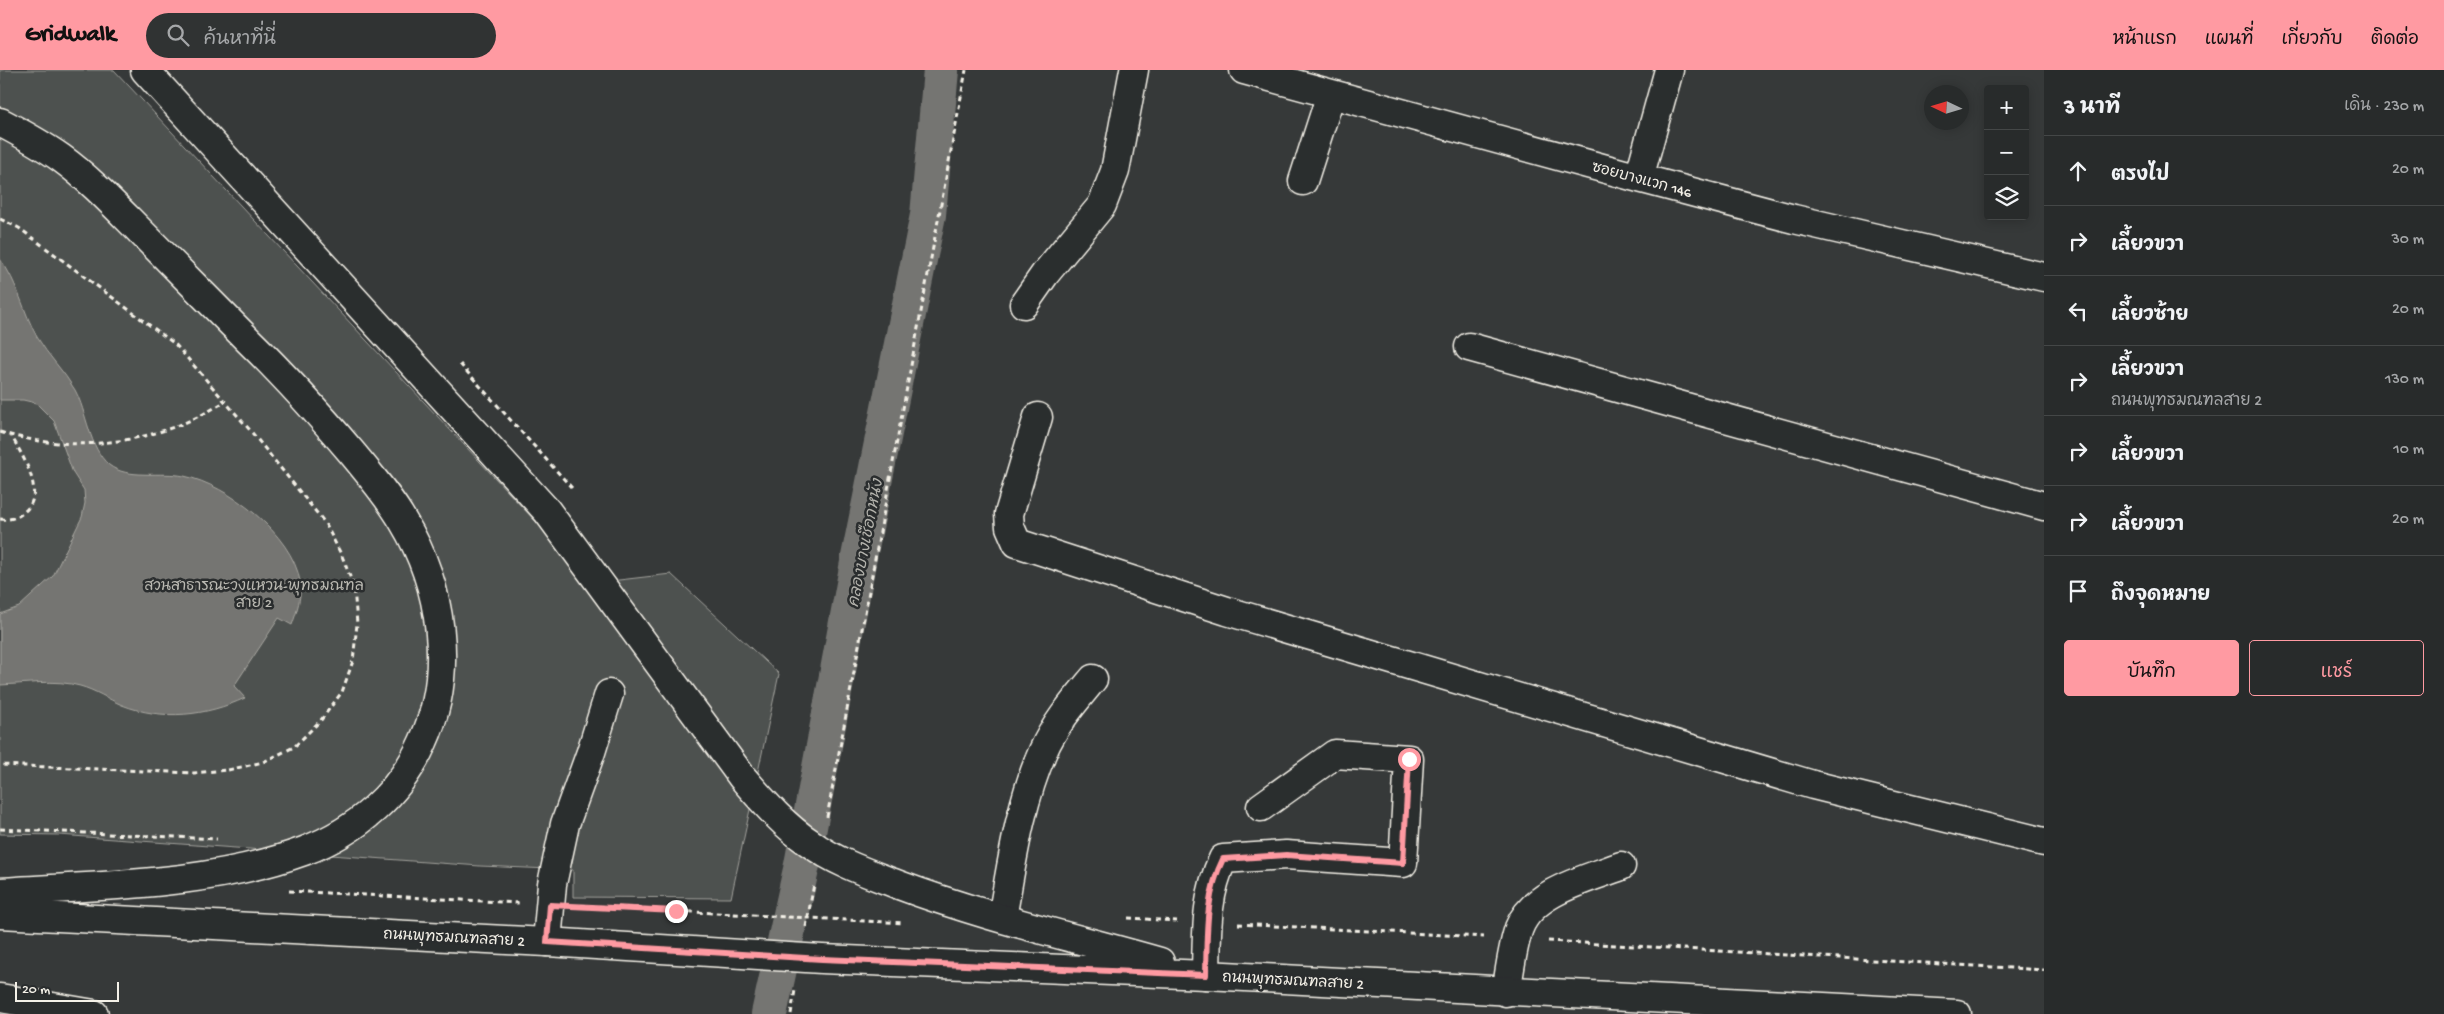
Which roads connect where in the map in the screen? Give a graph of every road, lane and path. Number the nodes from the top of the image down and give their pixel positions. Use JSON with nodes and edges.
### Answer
{"nodes":[{"id":1,"x":145,"y":70,"type":"edge"},
{"id":2,"x":966,"y":70,"type":"edge"},
{"id":3,"x":1134,"y":70,"type":"edge"},
{"id":4,"x":1244,"y":70,"type":"edge"},
{"id":5,"x":1669,"y":70,"type":"edge"},
{"id":6,"x":1331,"y":94,"type":"junction"},
{"id":7,"x":0,"y":122,"type":"edge"},
{"id":8,"x":1639,"y":178,"type":"junction"},
{"id":9,"x":1303,"y":181,"type":"dead end"},
{"id":10,"x":0,"y":219,"type":"edge"},
{"id":11,"x":2044,"y":277,"type":"edge"},
{"id":12,"x":1024,"y":304,"type":"dead end"},
{"id":13,"x":1469,"y":347,"type":"dead end"},
{"id":14,"x":224,"y":402,"type":"junction"},
{"id":15,"x":1038,"y":416,"type":"dead end"},
{"id":16,"x":0,"y":432,"type":"edge"},
{"id":17,"x":11,"y":435,"type":"junction"},
{"id":18,"x":2044,"y":506,"type":"edge"},
{"id":19,"x":0,"y":519,"type":"edge"},
{"id":20,"x":1093,"y":679,"type":"dead end"},
{"id":21,"x":608,"y":694,"type":"dead end"},
{"id":22,"x":0,"y":765,"type":"edge"},
{"id":23,"x":1261,"y":807,"type":"dead end"},
{"id":24,"x":826,"y":819,"type":"dead end"},
{"id":25,"x":0,"y":829,"type":"edge"},
{"id":26,"x":224,"y":839,"type":"dead end"},
{"id":27,"x":2044,"y":842,"type":"edge"},
{"id":28,"x":1620,"y":866,"type":"dead end"},
{"id":29,"x":815,"y":877,"type":"dead end"},
{"id":30,"x":281,"y":890,"type":"dead end"},
{"id":31,"x":0,"y":892,"type":"edge"},
{"id":32,"x":550,"y":905,"type":"junction"},
{"id":33,"x":0,"y":914,"type":"edge"},
{"id":34,"x":1002,"y":918,"type":"junction"},
{"id":35,"x":910,"y":923,"type":"dead end"},
{"id":36,"x":804,"y":935,"type":"dead end"},
{"id":37,"x":547,"y":942,"type":"junction"},
{"id":38,"x":1206,"y":975,"type":"junction"},
{"id":39,"x":796,"y":984,"type":"dead end"},
{"id":40,"x":1506,"y":992,"type":"junction"},
{"id":41,"x":0,"y":998,"type":"edge"},
{"id":42,"x":94,"y":1014,"type":"edge"},
{"id":43,"x":791,"y":1014,"type":"edge"},
{"id":44,"x":1957,"y":1014,"type":"edge"}],
"edges":[{"from":1,"to":34,"type":"main road"},
{"from":2,"to":24,"type":"path"},
{"from":3,"to":12,"type":"main road"},
{"from":4,"to":6,"type":"main road","name":"ซอยบางแวก 146"},
{"from":5,"to":8,"type":"main road"},
{"from":6,"to":8,"type":"main road","name":"ซอยบางแวก 146"},
{"from":6,"to":9,"type":"main road"},
{"from":7,"to":31,"type":"main road"},
{"from":8,"to":11,"type":"main road","name":"ซอยบางแวก 146"},
{"from":10,"to":14,"type":"path"},
{"from":13,"to":18,"type":"main road"},
{"from":14,"to":17,"type":"path"},
{"from":14,"to":22,"type":"path"},
{"from":15,"to":27,"type":"main road"},
{"from":16,"to":17,"type":"path"},
{"from":17,"to":19,"type":"path"},
{"from":20,"to":34,"type":"main road"},
{"from":21,"to":32,"type":"main road"},
{"from":23,"to":38,"type":"main road"},
{"from":25,"to":26,"type":"path"},
{"from":28,"to":40,"type":"main road"},
{"from":29,"to":36,"type":"path"},
{"from":30,"to":32,"type":"path"},
{"from":32,"to":35,"type":"path"},
{"from":32,"to":37,"type":"main road"},
{"from":33,"to":37,"type":"main road","name":"ถนนพุทธมณฑลสาย 2"},
{"from":34,"to":38,"type":"main road"},
{"from":37,"to":38,"type":"main road","name":"ถนนพุทธมณฑลสาย 2"},
{"from":38,"to":40,"type":"main road","name":"ถนนพุทธมณฑลสาย 2"},
{"from":39,"to":43,"type":"path"},
{"from":40,"to":44,"type":"main road","name":"ถนนพุทธมณฑลสาย 2"},
{"from":41,"to":42,"type":"main road"}]}
